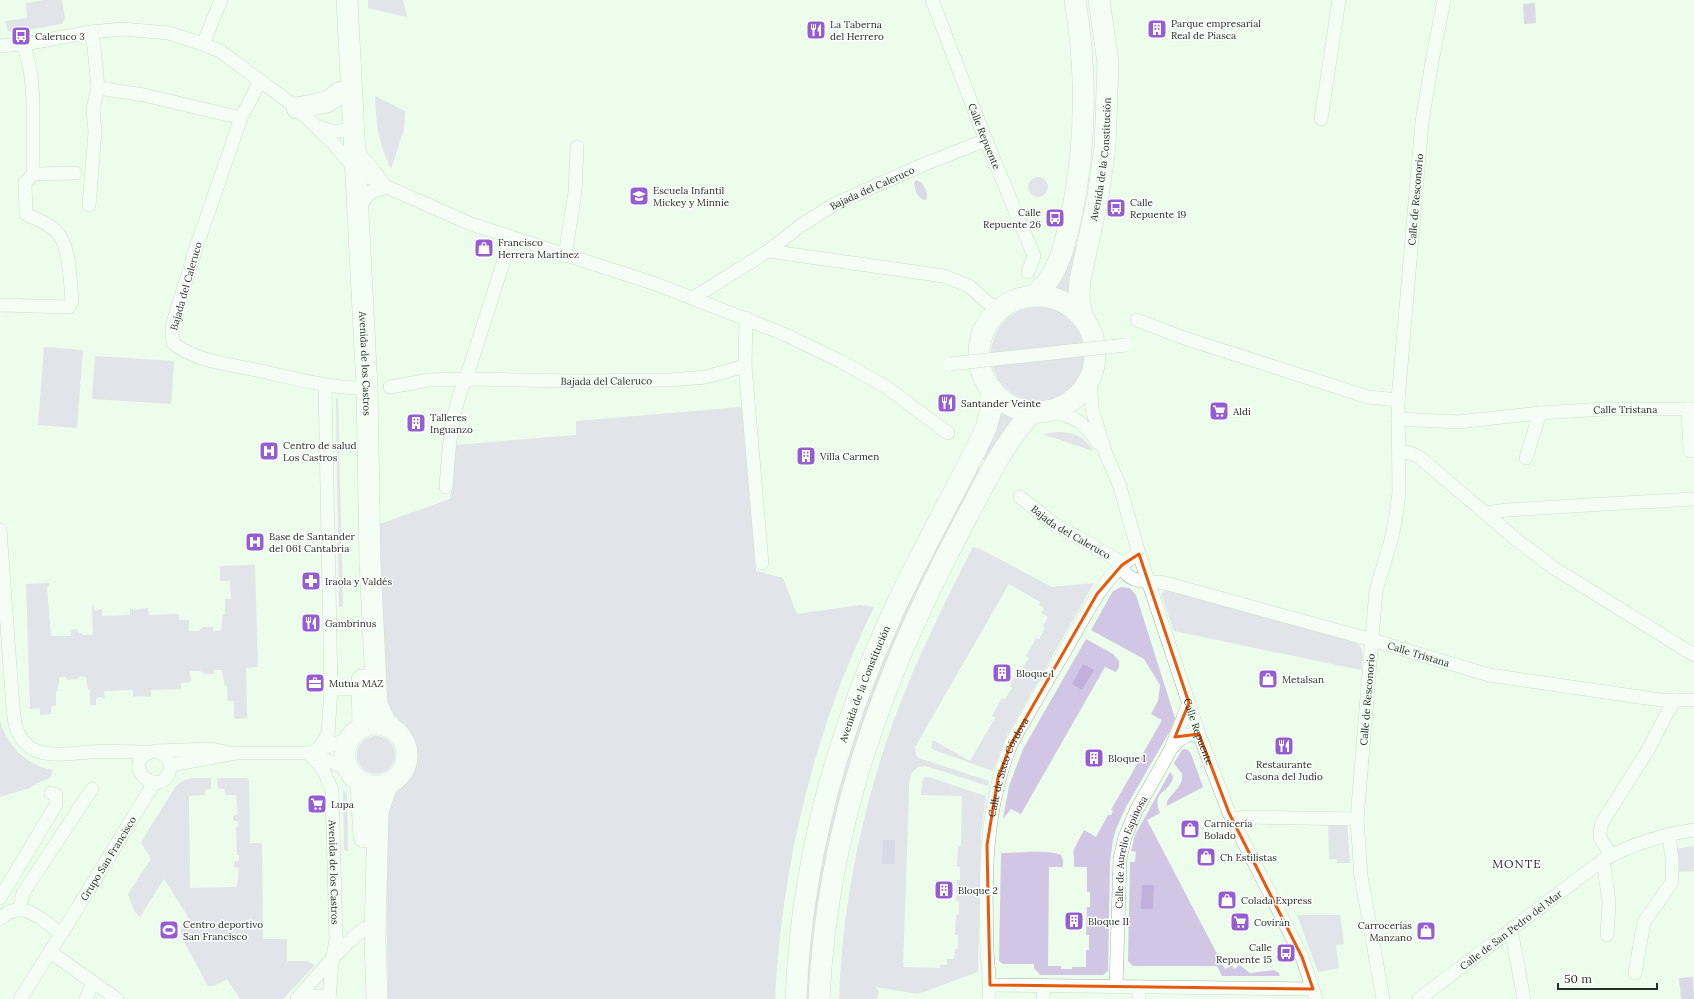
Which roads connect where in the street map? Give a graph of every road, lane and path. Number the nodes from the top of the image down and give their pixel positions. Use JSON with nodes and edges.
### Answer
{"nodes":[{"id":1,"x":220,"y":0,"type":"edge"},
{"id":2,"x":336,"y":0,"type":"edge"},
{"id":3,"x":347,"y":0,"type":"edge"},
{"id":4,"x":932,"y":0,"type":"edge"},
{"id":5,"x":1076,"y":0,"type":"edge"},
{"id":6,"x":1099,"y":0,"type":"edge"},
{"id":7,"x":1339,"y":0,"type":"edge"},
{"id":8,"x":1444,"y":0,"type":"edge"},
{"id":9,"x":91,"y":32,"type":"junction"},
{"id":10,"x":24,"y":44,"type":"junction"},
{"id":11,"x":203,"y":44,"type":"junction"},
{"id":12,"x":0,"y":46,"type":"edge"},
{"id":13,"x":260,"y":81,"type":"junction"},
{"id":14,"x":98,"y":88,"type":"junction"},
{"id":15,"x":341,"y":92,"type":"junction"},
{"id":16,"x":297,"y":108,"type":"junction"},
{"id":17,"x":241,"y":118,"type":"junction"},
{"id":18,"x":1321,"y":119,"type":"dead end"},
{"id":19,"x":316,"y":126,"type":"junction"},
{"id":20,"x":348,"y":139,"type":"junction"},
{"id":21,"x":986,"y":140,"type":"junction"},
{"id":22,"x":577,"y":147,"type":"dead end"},
{"id":23,"x":356,"y":170,"type":"junction"},
{"id":24,"x":75,"y":173,"type":"dead end"},
{"id":25,"x":33,"y":174,"type":"junction"},
{"id":26,"x":387,"y":187,"type":"junction"},
{"id":27,"x":89,"y":205,"type":"dead end"},
{"id":28,"x":358,"y":209,"type":"junction"},
{"id":29,"x":511,"y":238,"type":"junction"},
{"id":30,"x":768,"y":251,"type":"junction"},
{"id":31,"x":565,"y":256,"type":"junction"},
{"id":32,"x":1028,"y":272,"type":"dead end"},
{"id":33,"x":1034,"y":296,"type":"junction"},
{"id":34,"x":693,"y":298,"type":"junction"},
{"id":35,"x":0,"y":305,"type":"edge"},
{"id":36,"x":997,"y":311,"type":"junction"},
{"id":37,"x":1082,"y":317,"type":"junction"},
{"id":38,"x":746,"y":318,"type":"junction"},
{"id":39,"x":1137,"y":320,"type":"dead end"},
{"id":40,"x":1126,"y":345,"type":"dead end"},
{"id":41,"x":950,"y":364,"type":"dead end"},
{"id":42,"x":745,"y":366,"type":"junction"},
{"id":43,"x":1090,"y":376,"type":"junction"},
{"id":44,"x":466,"y":379,"type":"junction"},
{"id":45,"x":325,"y":386,"type":"junction"},
{"id":46,"x":390,"y":387,"type":"dead end"},
{"id":47,"x":355,"y":388,"type":"junction"},
{"id":48,"x":992,"y":389,"type":"junction"},
{"id":49,"x":1398,"y":400,"type":"junction"},
{"id":50,"x":1691,"y":409,"type":"edge"},
{"id":51,"x":1041,"y":411,"type":"junction"},
{"id":52,"x":1540,"y":413,"type":"junction"},
{"id":53,"x":1398,"y":419,"type":"junction"},
{"id":54,"x":948,"y":433,"type":"dead end"},
{"id":55,"x":1399,"y":451,"type":"junction"},
{"id":56,"x":1690,"y":451,"type":"dead end"},
{"id":57,"x":1106,"y":454,"type":"junction"},
{"id":58,"x":1526,"y":458,"type":"dead end"},
{"id":59,"x":446,"y":487,"type":"dead end"},
{"id":60,"x":1020,"y":497,"type":"dead end"},
{"id":61,"x":1694,"y":499,"type":"edge"},
{"id":62,"x":1486,"y":513,"type":"junction"},
{"id":63,"x":0,"y":530,"type":"edge"},
{"id":64,"x":1139,"y":554,"type":"junction"},
{"id":65,"x":762,"y":563,"type":"dead end"},
{"id":66,"x":1122,"y":565,"type":"junction"},
{"id":67,"x":1,"y":573,"type":"edge"},
{"id":68,"x":1148,"y":581,"type":"junction"},
{"id":69,"x":1372,"y":640,"type":"junction"},
{"id":70,"x":1694,"y":655,"type":"edge"},
{"id":71,"x":331,"y":689,"type":"junction"},
{"id":72,"x":362,"y":689,"type":"junction"},
{"id":73,"x":1675,"y":700,"type":"junction"},
{"id":74,"x":1694,"y":700,"type":"edge"},
{"id":75,"x":1189,"y":704,"type":"junction"},
{"id":76,"x":387,"y":726,"type":"junction"},
{"id":77,"x":356,"y":733,"type":"junction"},
{"id":78,"x":1199,"y":734,"type":"junction"},
{"id":79,"x":1171,"y":749,"type":"junction"},
{"id":80,"x":114,"y":751,"type":"junction"},
{"id":81,"x":314,"y":751,"type":"junction"},
{"id":82,"x":152,"y":752,"type":"junction"},
{"id":83,"x":236,"y":754,"type":"junction"},
{"id":84,"x":171,"y":765,"type":"junction"},
{"id":85,"x":139,"y":770,"type":"junction"},
{"id":86,"x":355,"y":777,"type":"junction"},
{"id":87,"x":154,"y":783,"type":"junction"},
{"id":88,"x":387,"y":785,"type":"junction"},
{"id":89,"x":92,"y":789,"type":"dead end"},
{"id":90,"x":51,"y":793,"type":"dead end"},
{"id":91,"x":1357,"y":818,"type":"junction"},
{"id":92,"x":1233,"y":821,"type":"junction"},
{"id":93,"x":1694,"y":830,"type":"edge"},
{"id":94,"x":1669,"y":834,"type":"junction"},
{"id":95,"x":1608,"y":858,"type":"junction"},
{"id":96,"x":0,"y":898,"type":"edge"},
{"id":97,"x":19,"y":909,"type":"junction"},
{"id":98,"x":0,"y":919,"type":"edge"},
{"id":99,"x":365,"y":928,"type":"junction"},
{"id":100,"x":1511,"y":930,"type":"junction"},
{"id":101,"x":61,"y":934,"type":"junction"},
{"id":102,"x":1607,"y":935,"type":"dead end"},
{"id":103,"x":50,"y":952,"type":"junction"},
{"id":104,"x":332,"y":960,"type":"junction"},
{"id":105,"x":1634,"y":973,"type":"dead end"},
{"id":106,"x":93,"y":982,"type":"junction"},
{"id":107,"x":990,"y":985,"type":"junction"},
{"id":108,"x":1044,"y":985,"type":"junction"},
{"id":109,"x":1116,"y":986,"type":"junction"},
{"id":110,"x":1093,"y":992,"type":"edge"},
{"id":111,"x":1139,"y":993,"type":"edge"},
{"id":112,"x":1190,"y":993,"type":"edge"},
{"id":113,"x":1238,"y":993,"type":"edge"},
{"id":114,"x":1284,"y":994,"type":"edge"},
{"id":115,"x":1314,"y":994,"type":"edge"},
{"id":116,"x":298,"y":998,"type":"edge"},
{"id":117,"x":20,"y":999,"type":"edge"},
{"id":118,"x":86,"y":999,"type":"edge"},
{"id":119,"x":117,"y":999,"type":"edge"},
{"id":120,"x":329,"y":999,"type":"edge"},
{"id":121,"x":366,"y":999,"type":"edge"},
{"id":122,"x":377,"y":999,"type":"edge"},
{"id":123,"x":796,"y":999,"type":"edge"},
{"id":124,"x":819,"y":999,"type":"edge"},
{"id":125,"x":989,"y":999,"type":"edge"},
{"id":126,"x":1043,"y":999,"type":"edge"},
{"id":127,"x":1383,"y":999,"type":"edge"},
{"id":128,"x":1419,"y":999,"type":"edge"},
{"id":129,"x":1524,"y":999,"type":"edge"}],
"edges":[{"from":1,"to":11,"type":"street"},
{"from":2,"to":15,"type":"main road","name":"Avenida de los Castros"},
{"from":3,"to":20,"type":"main road","name":"Avenida de los Castros"},
{"from":4,"to":21,"type":"street","name":"Calle Repuente"},
{"from":5,"to":33,"type":"main road","name":"Avenida de la Constitución"},
{"from":6,"to":37,"type":"main road","name":"Avenida de la Constitución"},
{"from":7,"to":18,"type":"street"},
{"from":8,"to":49,"type":"street","name":"Calle de Resconorio"},
{"from":9,"to":10,"type":"street"},
{"from":9,"to":11,"type":"street"},
{"from":9,"to":14,"type":"street"},
{"from":10,"to":12,"type":"street"},
{"from":10,"to":25,"type":"street"},
{"from":11,"to":13,"type":"street"},
{"from":13,"to":16,"type":"street"},
{"from":13,"to":17,"type":"street","name":"Bajada del Caleruco"},
{"from":14,"to":17,"type":"street"},
{"from":14,"to":27,"type":"street"},
{"from":15,"to":16,"type":"main road"},
{"from":15,"to":20,"type":"main road","name":"Avenida de los Castros"},
{"from":16,"to":19,"type":"street"},
{"from":17,"to":45,"type":"street","name":"Bajada del Caleruco"},
{"from":19,"to":20,"type":"street"},
{"from":19,"to":20,"type":"street"},
{"from":20,"to":23,"type":"main road","name":"Avenida de los Castros"},
{"from":20,"to":26,"type":"street"},
{"from":20,"to":47,"type":"main road","name":"Avenida de los Castros"},
{"from":21,"to":30,"type":"street","name":"Bajada del Caleruco"},
{"from":21,"to":32,"type":"street","name":"Calle Repuente"},
{"from":22,"to":31,"type":"street"},
{"from":23,"to":26,"type":"street"},
{"from":23,"to":28,"type":"main road","name":"Avenida de los Castros"},
{"from":24,"to":25,"type":"street"},
{"from":25,"to":35,"type":"street"},
{"from":26,"to":28,"type":"street"},
{"from":26,"to":29,"type":"street"},
{"from":28,"to":76,"type":"main road","name":"Avenida de los Castros"},
{"from":29,"to":31,"type":"street"},
{"from":29,"to":44,"type":"street"},
{"from":30,"to":34,"type":"street","name":"Bajada del Caleruco"},
{"from":30,"to":36,"type":"street"},
{"from":31,"to":34,"type":"street"},
{"from":33,"to":36,"type":"main road"},
{"from":33,"to":37,"type":"main road"},
{"from":34,"to":38,"type":"street"},
{"from":36,"to":48,"type":"main road"},
{"from":37,"to":43,"type":"main road"},
{"from":38,"to":42,"type":"street"},
{"from":38,"to":54,"type":"street"},
{"from":39,"to":49,"type":"street"},
{"from":40,"to":41,"type":"street","bridge":true},
{"from":42,"to":44,"type":"street","name":"Bajada del Caleruco"},
{"from":42,"to":65,"type":"street"},
{"from":43,"to":51,"type":"main road"},
{"from":43,"to":57,"type":"street","name":"Calle Repuente"},
{"from":44,"to":46,"type":"street","name":"Bajada del Caleruco"},
{"from":44,"to":59,"type":"street"},
{"from":45,"to":47,"type":"street","name":"Bajada del Caleruco"},
{"from":45,"to":71,"type":"street"},
{"from":47,"to":72,"type":"main road","name":"Avenida de los Castros"},
{"from":48,"to":51,"type":"main road"},
{"from":48,"to":123,"type":"main road","name":"Avenida de la Constitución"},
{"from":49,"to":53,"type":"street","name":"Calle de Resconorio"},
{"from":50,"to":52,"type":"street","name":"Calle Tristana"},
{"from":50,"to":56,"type":"street","name":"Calle Tristana"},
{"from":51,"to":57,"type":"street","name":"Calle Repuente"},
{"from":51,"to":124,"type":"main road"},
{"from":52,"to":53,"type":"street","name":"Calle Tristana"},
{"from":52,"to":58,"type":"street"},
{"from":53,"to":55,"type":"street","name":"Calle de Resconorio"},
{"from":55,"to":62,"type":"street"},
{"from":55,"to":69,"type":"street","name":"Calle de Resconorio"},
{"from":57,"to":64,"type":"street","name":"Calle Repuente"},
{"from":60,"to":66,"type":"street","name":"Bajada del Caleruco"},
{"from":61,"to":62,"type":"street"},
{"from":62,"to":70,"type":"street"},
{"from":63,"to":67,"type":"street"},
{"from":64,"to":66,"type":"street","name":"Calle de Sixto Córdova"},
{"from":64,"to":68,"type":"street","name":"Calle Repuente"},
{"from":66,"to":68,"type":"street"},
{"from":66,"to":107,"type":"street","name":"Calle de Sixto Córdova"},
{"from":67,"to":80,"type":"street"},
{"from":68,"to":69,"type":"street","name":"Calle Tristana"},
{"from":68,"to":75,"type":"street","name":"Calle Repuente"},
{"from":69,"to":73,"type":"street","name":"Calle Tristana"},
{"from":69,"to":91,"type":"street","name":"Calle de Resconorio"},
{"from":71,"to":72,"type":"street"},
{"from":71,"to":81,"type":"street"},
{"from":72,"to":77,"type":"main road","name":"Avenida de los Castros"},
{"from":73,"to":74,"type":"street","name":"Calle Tristana"},
{"from":73,"to":95,"type":"street"},
{"from":75,"to":78,"type":"street","name":"Calle Repuente"},
{"from":75,"to":79,"type":"street","name":"Calle de Aurelio Espinosa"},
{"from":76,"to":77,"type":"main road"},
{"from":76,"to":88,"type":"main road"},
{"from":77,"to":81,"type":"street"},
{"from":77,"to":86,"type":"main road"},
{"from":78,"to":79,"type":"street","name":"Calle de Aurelio Espinosa"},
{"from":78,"to":92,"type":"street","name":"Calle Repuente"},
{"from":79,"to":109,"type":"street","name":"Calle de Aurelio Espinosa"},
{"from":80,"to":82,"type":"street"},
{"from":80,"to":85,"type":"street"},
{"from":81,"to":83,"type":"street"},
{"from":81,"to":86,"type":"street"},
{"from":81,"to":104,"type":"street","name":"Avenida de los Castros"},
{"from":82,"to":83,"type":"street"},
{"from":82,"to":84,"type":"street"},
{"from":82,"to":85,"type":"street"},
{"from":83,"to":84,"type":"street"},
{"from":84,"to":87,"type":"street"},
{"from":85,"to":87,"type":"street"},
{"from":86,"to":88,"type":"main road"},
{"from":86,"to":99,"type":"main road"},
{"from":87,"to":101,"type":"street","name":"Grupo San Francisco"},
{"from":88,"to":122,"type":"main road"},
{"from":89,"to":97,"type":"street"},
{"from":90,"to":96,"type":"street"},
{"from":91,"to":92,"type":"street"},
{"from":91,"to":127,"type":"street","name":"Calle de Resconorio"},
{"from":92,"to":115,"type":"street","name":"Calle Repuente"},
{"from":93,"to":94,"type":"street","name":"Calle de San Pedro del Mar"},
{"from":94,"to":95,"type":"street","name":"Calle de San Pedro del Mar"},
{"from":94,"to":105,"type":"street"},
{"from":95,"to":100,"type":"street","name":"Calle de San Pedro del Mar"},
{"from":95,"to":102,"type":"street"},
{"from":97,"to":98,"type":"street"},
{"from":97,"to":101,"type":"street"},
{"from":99,"to":104,"type":"street"},
{"from":99,"to":121,"type":"main road"},
{"from":100,"to":128,"type":"street","name":"Calle de San Pedro del Mar"},
{"from":100,"to":129,"type":"street"},
{"from":101,"to":103,"type":"street","name":"Grupo San Francisco"},
{"from":103,"to":106,"type":"street"},
{"from":103,"to":117,"type":"street","name":"Grupo San Francisco"},
{"from":104,"to":116,"type":"street"},
{"from":104,"to":120,"type":"street","name":"Avenida de los Castros"},
{"from":106,"to":118,"type":"street"},
{"from":106,"to":119,"type":"street"},
{"from":107,"to":108,"type":"street"},
{"from":107,"to":125,"type":"street","name":"Calle de Sixto Córdova"},
{"from":108,"to":110,"type":"street"},
{"from":108,"to":126,"type":"street"},
{"from":109,"to":110,"type":"street"},
{"from":109,"to":111,"type":"street"},
{"from":111,"to":112,"type":"street"},
{"from":112,"to":113,"type":"street"},
{"from":113,"to":114,"type":"street"},
{"from":114,"to":115,"type":"street"},
{"from":116,"to":120,"type":"street"}]}
